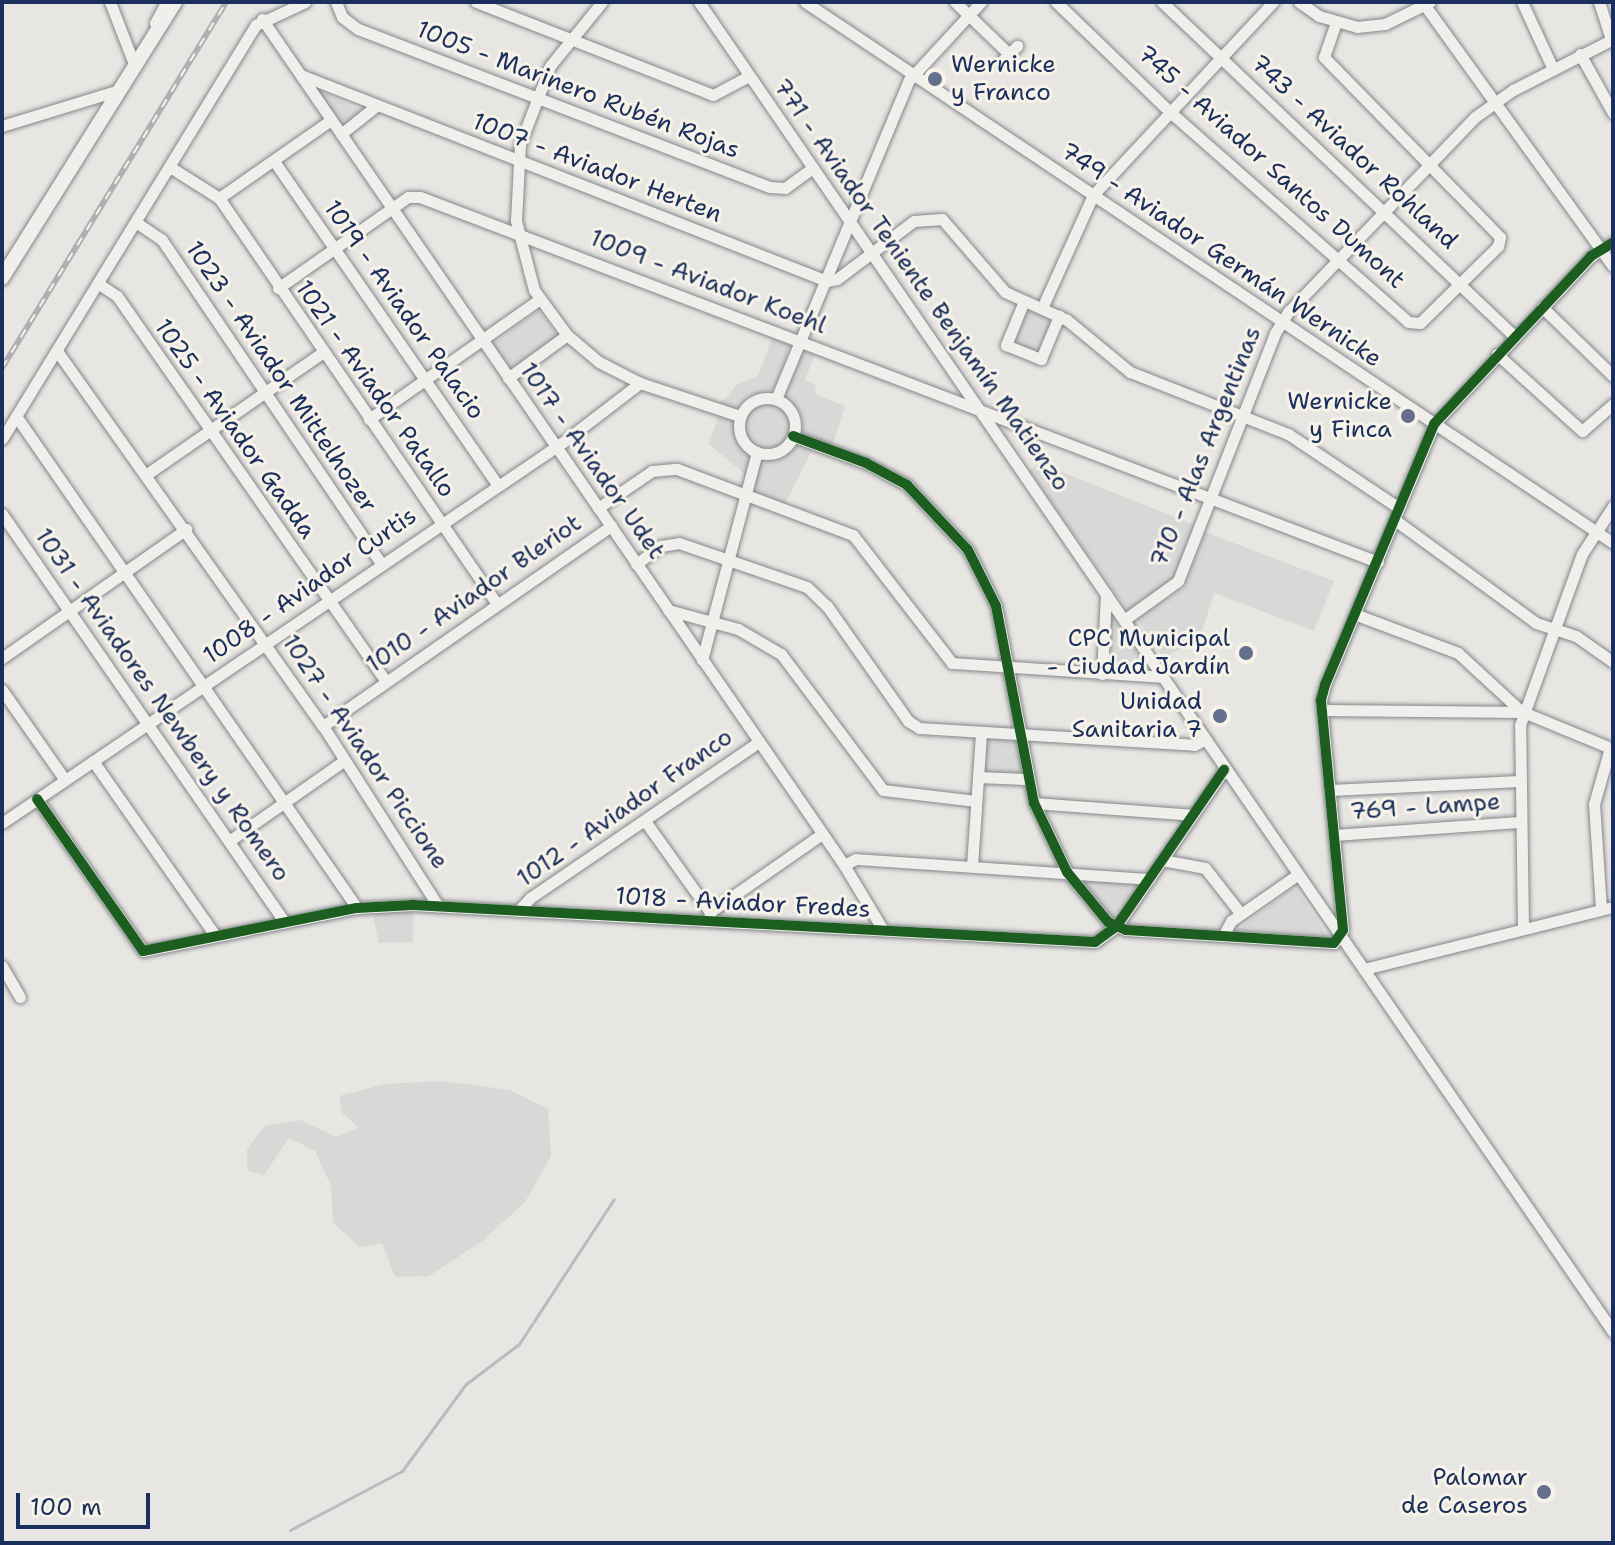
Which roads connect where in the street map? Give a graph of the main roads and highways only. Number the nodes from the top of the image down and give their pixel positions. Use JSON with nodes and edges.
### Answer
{"nodes":[{"id":1,"x":175,"y":2,"type":"edge"},
{"id":2,"x":2,"y":278,"type":"edge"}],
"edges":[{"from":1,"to":2,"type":"main road"}]}
